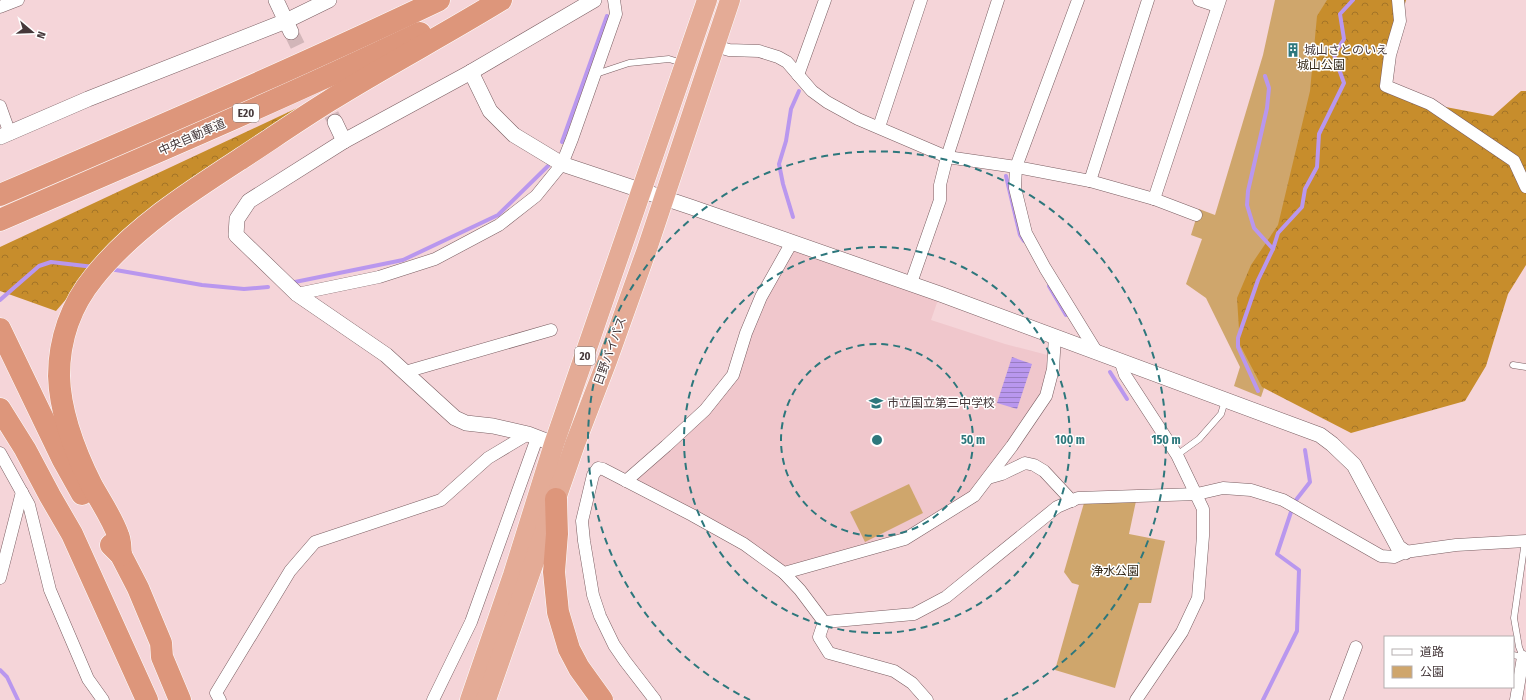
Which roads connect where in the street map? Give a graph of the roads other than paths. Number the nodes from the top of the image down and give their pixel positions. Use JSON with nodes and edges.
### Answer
{"nodes":[{"id":1,"x":18,"y":0,"type":"edge"},
{"id":2,"x":276,"y":0,"type":"edge"},
{"id":3,"x":329,"y":0,"type":"edge"},
{"id":4,"x":439,"y":0,"type":"edge"},
{"id":5,"x":490,"y":0,"type":"edge"},
{"id":6,"x":501,"y":0,"type":"edge"},
{"id":7,"x":594,"y":0,"type":"edge"},
{"id":8,"x":614,"y":0,"type":"edge"},
{"id":9,"x":707,"y":0,"type":"edge"},
{"id":10,"x":730,"y":0,"type":"edge"},
{"id":11,"x":825,"y":0,"type":"edge"},
{"id":12,"x":921,"y":0,"type":"edge"},
{"id":13,"x":998,"y":0,"type":"edge"},
{"id":14,"x":1078,"y":0,"type":"edge"},
{"id":15,"x":1148,"y":0,"type":"edge"},
{"id":16,"x":1199,"y":0,"type":"edge"},
{"id":17,"x":1398,"y":0,"type":"edge"},
{"id":18,"x":1406,"y":0,"type":"edge"},
{"id":19,"x":1219,"y":3,"type":"edge"},
{"id":20,"x":0,"y":7,"type":"edge"},
{"id":21,"x":1400,"y":21,"type":"junction"},
{"id":22,"x":288,"y":27,"type":"junction"},
{"id":23,"x":715,"y":46,"type":"junction"},
{"id":24,"x":686,"y":64,"type":"junction"},
{"id":25,"x":471,"y":72,"type":"junction"},
{"id":26,"x":596,"y":74,"type":"junction"},
{"id":27,"x":798,"y":75,"type":"junction"},
{"id":28,"x":0,"y":106,"type":"edge"},
{"id":29,"x":335,"y":122,"type":"tunnel mouth"},
{"id":30,"x":879,"y":127,"type":"junction"},
{"id":31,"x":5,"y":135,"type":"edge"},
{"id":32,"x":344,"y":141,"type":"junction"},
{"id":33,"x":947,"y":157,"type":"junction"},
{"id":34,"x":562,"y":164,"type":"junction"},
{"id":35,"x":1016,"y":167,"type":"junction"},
{"id":36,"x":1090,"y":181,"type":"junction"},
{"id":37,"x":1526,"y":187,"type":"edge"},
{"id":38,"x":642,"y":190,"type":"junction"},
{"id":39,"x":0,"y":194,"type":"edge"},
{"id":40,"x":664,"y":198,"type":"junction"},
{"id":41,"x":1154,"y":199,"type":"junction"},
{"id":42,"x":1196,"y":215,"type":"dead end"},
{"id":43,"x":0,"y":220,"type":"edge"},
{"id":44,"x":792,"y":242,"type":"junction"},
{"id":45,"x":911,"y":283,"type":"junction"},
{"id":46,"x":297,"y":294,"type":"junction"},
{"id":47,"x":0,"y":328,"type":"edge"},
{"id":48,"x":551,"y":330,"type":"dead end"},
{"id":49,"x":1055,"y":336,"type":"junction"},
{"id":50,"x":1096,"y":351,"type":"junction"},
{"id":51,"x":0,"y":355,"type":"edge"},
{"id":52,"x":1120,"y":360,"type":"junction"},
{"id":53,"x":1513,"y":365,"type":"dead end"},
{"id":54,"x":1526,"y":367,"type":"edge"},
{"id":55,"x":405,"y":372,"type":"junction"},
{"id":56,"x":1226,"y":400,"type":"junction"},
{"id":57,"x":0,"y":409,"type":"edge"},
{"id":58,"x":540,"y":439,"type":"junction"},
{"id":59,"x":0,"y":453,"type":"edge"},
{"id":60,"x":1177,"y":455,"type":"junction"},
{"id":61,"x":988,"y":478,"type":"junction"},
{"id":62,"x":626,"y":481,"type":"junction"},
{"id":63,"x":22,"y":492,"type":"junction"},
{"id":64,"x":1197,"y":494,"type":"junction"},
{"id":65,"x":556,"y":499,"type":"junction"},
{"id":66,"x":1072,"y":501,"type":"junction"},
{"id":67,"x":72,"y":534,"type":"junction"},
{"id":68,"x":1526,"y":541,"type":"edge"},
{"id":69,"x":1405,"y":552,"type":"junction"},
{"id":70,"x":121,"y":555,"type":"junction"},
{"id":71,"x":784,"y":573,"type":"junction"},
{"id":72,"x":0,"y":578,"type":"edge"},
{"id":73,"x":824,"y":622,"type":"junction"},
{"id":74,"x":161,"y":643,"type":"junction"},
{"id":75,"x":1356,"y":647,"type":"dead end"},
{"id":76,"x":1520,"y":652,"type":"edge"},
{"id":77,"x":1522,"y":689,"type":"edge"},
{"id":78,"x":103,"y":700,"type":"edge"},
{"id":79,"x":147,"y":700,"type":"edge"},
{"id":80,"x":180,"y":700,"type":"edge"},
{"id":81,"x":196,"y":700,"type":"edge"},
{"id":82,"x":220,"y":700,"type":"edge"},
{"id":83,"x":433,"y":700,"type":"edge"},
{"id":84,"x":470,"y":700,"type":"edge"},
{"id":85,"x":486,"y":700,"type":"edge"},
{"id":86,"x":602,"y":700,"type":"edge"},
{"id":87,"x":655,"y":700,"type":"edge"},
{"id":88,"x":927,"y":700,"type":"edge"},
{"id":89,"x":1136,"y":700,"type":"edge"},
{"id":90,"x":1336,"y":700,"type":"edge"},
{"id":91,"x":1516,"y":700,"type":"edge"}],
"edges":[{"from":1,"to":20,"type":"street"},
{"from":2,"to":22,"type":"street"},
{"from":3,"to":22,"type":"street"},
{"from":4,"to":39,"type":"highway","name":"中央自動車道","number":"E20"},
{"from":5,"to":43,"type":"highway","name":"中央自動車道","number":"E20"},
{"from":6,"to":70,"type":"highway"},
{"from":7,"to":25,"type":"street"},
{"from":8,"to":26,"type":"street"},
{"from":9,"to":24,"type":"highway","name":"日野バイパス","number":"20"},
{"from":10,"to":23,"type":"highway","name":"日野バイパス","number":"20"},
{"from":11,"to":27,"type":"street"},
{"from":12,"to":30,"type":"street"},
{"from":13,"to":33,"type":"street"},
{"from":14,"to":35,"type":"street"},
{"from":15,"to":36,"type":"street"},
{"from":16,"to":19,"type":"street"},
{"from":17,"to":21,"type":"street"},
{"from":18,"to":21,"type":"street"},
{"from":19,"to":41,"type":"street"},
{"from":21,"to":37,"type":"street"},
{"from":22,"to":31,"type":"street"},
{"from":23,"to":27,"type":"street"},
{"from":23,"to":40,"type":"highway","name":"日野バイパス","number":"20"},
{"from":24,"to":26,"type":"lane"},
{"from":24,"to":38,"type":"highway","name":"日野バイパス","number":"20"},
{"from":25,"to":32,"type":"street"},
{"from":25,"to":34,"type":"street"},
{"from":26,"to":34,"type":"street"},
{"from":27,"to":30,"type":"street"},
{"from":28,"to":31,"type":"street"},
{"from":29,"to":32,"type":"street"},
{"from":30,"to":33,"type":"street"},
{"from":32,"to":46,"type":"street"},
{"from":33,"to":35,"type":"street"},
{"from":33,"to":45,"type":"street"},
{"from":34,"to":38,"type":"street"},
{"from":34,"to":46,"type":"street"},
{"from":35,"to":36,"type":"street"},
{"from":35,"to":50,"type":"street"},
{"from":36,"to":41,"type":"street"},
{"from":38,"to":40,"type":"street"},
{"from":38,"to":58,"type":"highway","name":"日野バイパス","number":"20"},
{"from":40,"to":44,"type":"street"},
{"from":40,"to":65,"type":"highway","name":"日野バイパス","number":"20"},
{"from":41,"to":42,"type":"street"},
{"from":44,"to":45,"type":"street"},
{"from":44,"to":62,"type":"street"},
{"from":45,"to":49,"type":"street"},
{"from":46,"to":55,"type":"street"},
{"from":47,"to":70,"type":"highway"},
{"from":48,"to":55,"type":"street"},
{"from":49,"to":50,"type":"street"},
{"from":49,"to":61,"type":"street"},
{"from":50,"to":52,"type":"street"},
{"from":51,"to":67,"type":"highway"},
{"from":52,"to":56,"type":"street"},
{"from":52,"to":60,"type":"street"},
{"from":53,"to":54,"type":"lane"},
{"from":55,"to":58,"type":"street"},
{"from":56,"to":60,"type":"lane"},
{"from":56,"to":69,"type":"street"},
{"from":57,"to":67,"type":"highway"},
{"from":58,"to":82,"type":"street"},
{"from":58,"to":83,"type":"street"},
{"from":58,"to":84,"type":"highway","name":"日野バイパス","number":"20"},
{"from":59,"to":63,"type":"street"},
{"from":60,"to":64,"type":"street"},
{"from":61,"to":66,"type":"street"},
{"from":61,"to":71,"type":"street"},
{"from":62,"to":71,"type":"street"},
{"from":62,"to":87,"type":"street"},
{"from":63,"to":72,"type":"street"},
{"from":63,"to":78,"type":"street"},
{"from":64,"to":66,"type":"street"},
{"from":64,"to":69,"type":"street"},
{"from":64,"to":89,"type":"street"},
{"from":65,"to":85,"type":"highway","name":"日野バイパス","number":"20"},
{"from":65,"to":86,"type":"highway"},
{"from":66,"to":73,"type":"street"},
{"from":67,"to":79,"type":"highway"},
{"from":68,"to":69,"type":"street"},
{"from":68,"to":76,"type":"lane"},
{"from":70,"to":74,"type":"highway"},
{"from":71,"to":73,"type":"street"},
{"from":73,"to":88,"type":"street"},
{"from":74,"to":80,"type":"highway"},
{"from":74,"to":81,"type":"highway"},
{"from":75,"to":90,"type":"street"},
{"from":76,"to":77,"type":"street"},
{"from":77,"to":91,"type":"street"}]}
